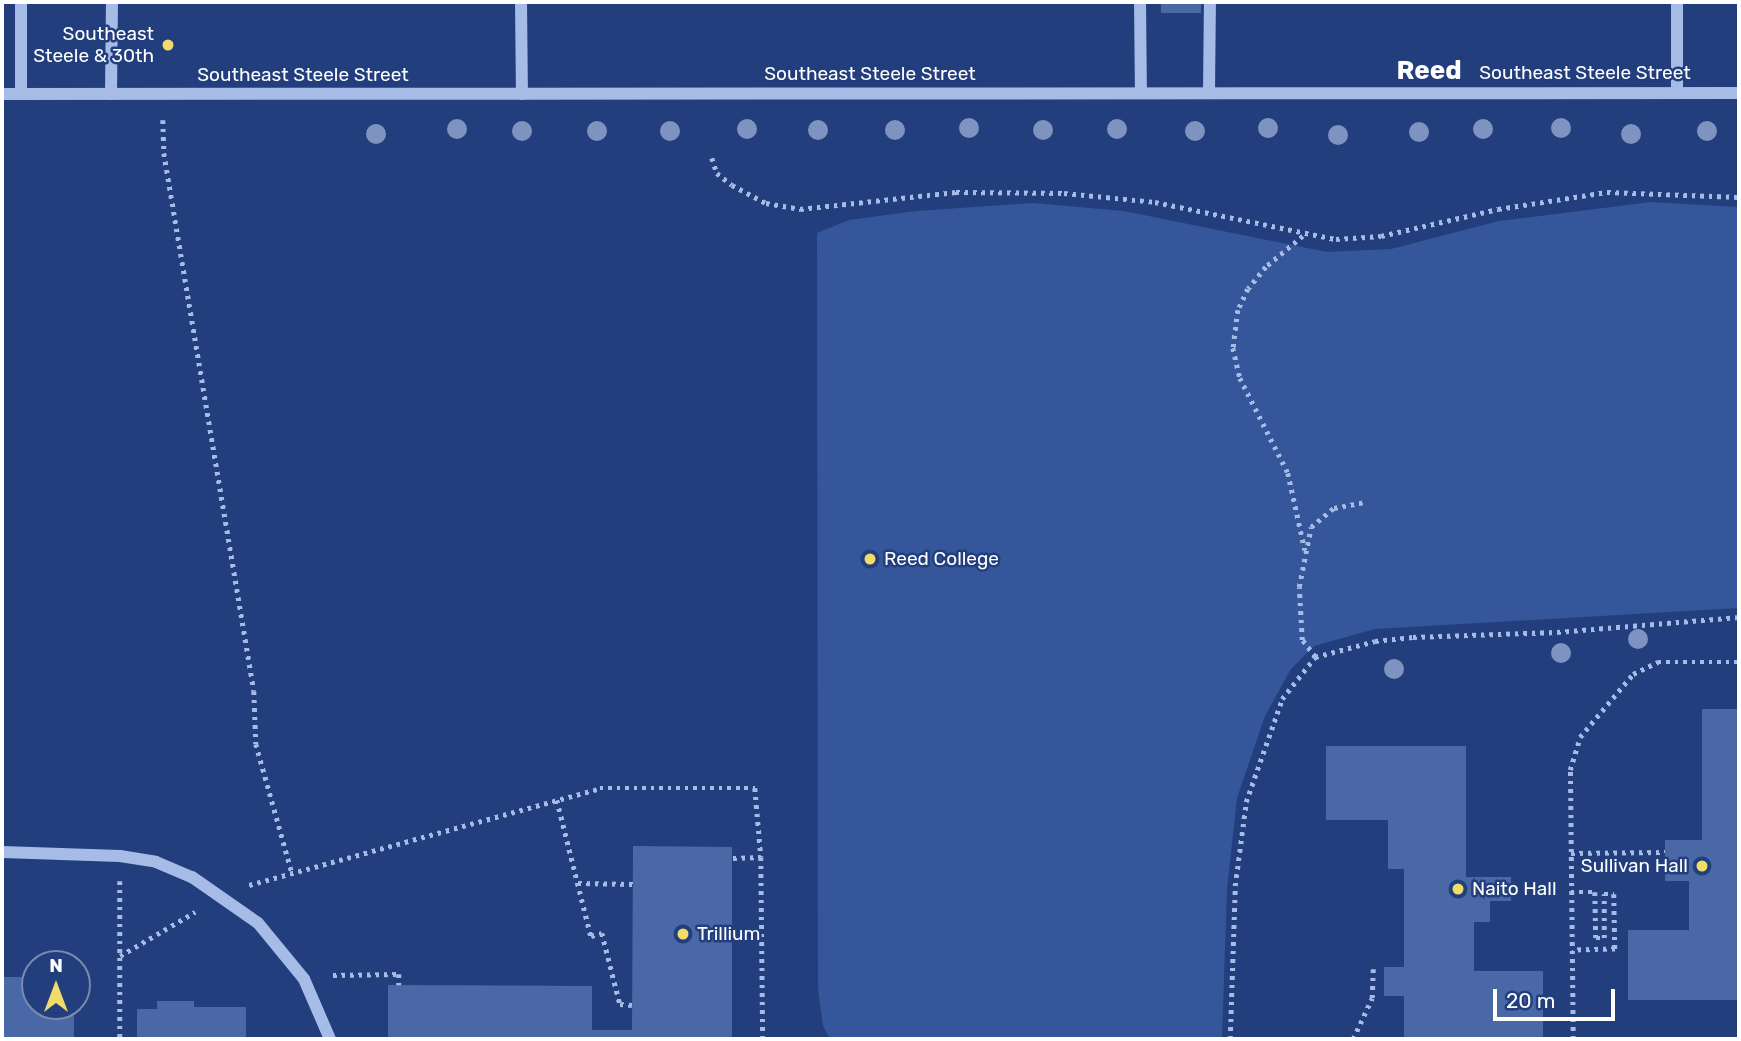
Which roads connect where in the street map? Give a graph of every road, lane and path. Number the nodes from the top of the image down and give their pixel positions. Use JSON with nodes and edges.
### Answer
{"nodes":[{"id":1,"x":21,"y":2,"type":"edge"},
{"id":2,"x":112,"y":2,"type":"edge"},
{"id":3,"x":521,"y":2,"type":"edge"},
{"id":4,"x":1140,"y":2,"type":"edge"},
{"id":5,"x":1210,"y":2,"type":"edge"},
{"id":6,"x":1677,"y":2,"type":"edge"},
{"id":7,"x":1141,"y":92,"type":"junction"},
{"id":8,"x":1209,"y":92,"type":"junction"},
{"id":9,"x":1677,"y":93,"type":"junction"},
{"id":10,"x":1739,"y":93,"type":"edge"},
{"id":11,"x":2,"y":94,"type":"edge"},
{"id":12,"x":21,"y":94,"type":"junction"},
{"id":13,"x":111,"y":94,"type":"junction"},
{"id":14,"x":522,"y":94,"type":"junction"},
{"id":15,"x":163,"y":95,"type":"junction"},
{"id":16,"x":712,"y":158,"type":"dead end"},
{"id":17,"x":1739,"y":197,"type":"edge"},
{"id":18,"x":1303,"y":236,"type":"junction"},
{"id":19,"x":1364,"y":502,"type":"dead end"},
{"id":20,"x":1305,"y":550,"type":"junction"},
{"id":21,"x":1739,"y":618,"type":"edge"},
{"id":22,"x":1315,"y":657,"type":"junction"},
{"id":23,"x":1739,"y":662,"type":"edge"},
{"id":24,"x":557,"y":800,"type":"junction"},
{"id":25,"x":2,"y":852,"type":"edge"},
{"id":26,"x":1665,"y":852,"type":"dead end"},
{"id":27,"x":1571,"y":853,"type":"junction"},
{"id":28,"x":120,"y":856,"type":"junction"},
{"id":29,"x":761,"y":857,"type":"junction"},
{"id":30,"x":733,"y":858,"type":"dead end"},
{"id":31,"x":292,"y":873,"type":"junction"},
{"id":32,"x":578,"y":883,"type":"junction"},
{"id":33,"x":633,"y":884,"type":"dead end"},
{"id":34,"x":1571,"y":892,"type":"junction"},
{"id":35,"x":223,"y":896,"type":"junction"},
{"id":36,"x":1572,"y":950,"type":"junction"},
{"id":37,"x":120,"y":956,"type":"junction"},
{"id":38,"x":1373,"y":969,"type":"dead end"},
{"id":39,"x":304,"y":979,"type":"junction"},
{"id":40,"x":399,"y":985,"type":"dead end"},
{"id":41,"x":632,"y":1005,"type":"dead end"},
{"id":42,"x":120,"y":1039,"type":"edge"},
{"id":43,"x":246,"y":1039,"type":"edge"},
{"id":44,"x":263,"y":1039,"type":"edge"},
{"id":45,"x":330,"y":1039,"type":"edge"},
{"id":46,"x":763,"y":1039,"type":"edge"},
{"id":47,"x":1230,"y":1039,"type":"edge"},
{"id":48,"x":1353,"y":1039,"type":"edge"},
{"id":49,"x":1573,"y":1039,"type":"edge"}],
"edges":[{"from":1,"to":12,"type":"street"},
{"from":2,"to":13,"type":"street"},
{"from":3,"to":14,"type":"street"},
{"from":4,"to":7,"type":"street"},
{"from":5,"to":8,"type":"street"},
{"from":6,"to":9,"type":"street"},
{"from":7,"to":8,"type":"street","name":"Southeast Steele Street"},
{"from":7,"to":14,"type":"street","name":"Southeast Steele Street"},
{"from":8,"to":9,"type":"street","name":"Southeast Steele Street"},
{"from":9,"to":10,"type":"street","name":"Southeast Steele Street"},
{"from":11,"to":12,"type":"street","name":"Southeast Steele Street"},
{"from":12,"to":13,"type":"street","name":"Southeast Steele Street"},
{"from":13,"to":15,"type":"street","name":"Southeast Steele Street"},
{"from":14,"to":15,"type":"street","name":"Southeast Steele Street"},
{"from":15,"to":31,"type":"path"},
{"from":16,"to":18,"type":"path"},
{"from":17,"to":18,"type":"path"},
{"from":18,"to":20,"type":"path"},
{"from":19,"to":20,"type":"path"},
{"from":20,"to":22,"type":"path"},
{"from":21,"to":22,"type":"path"},
{"from":22,"to":47,"type":"path"},
{"from":23,"to":27,"type":"path"},
{"from":24,"to":29,"type":"path"},
{"from":24,"to":31,"type":"path"},
{"from":24,"to":32,"type":"path"},
{"from":25,"to":28,"type":"street"},
{"from":26,"to":27,"type":"path"},
{"from":27,"to":34,"type":"path"},
{"from":28,"to":35,"type":"street"},
{"from":28,"to":37,"type":"path"},
{"from":29,"to":30,"type":"path"},
{"from":29,"to":46,"type":"path"},
{"from":31,"to":35,"type":"path"},
{"from":32,"to":33,"type":"path"},
{"from":32,"to":41,"type":"path"},
{"from":34,"to":36,"type":"path"},
{"from":34,"to":36,"type":"path"},
{"from":35,"to":37,"type":"path"},
{"from":35,"to":39,"type":"street"},
{"from":36,"to":49,"type":"path"},
{"from":37,"to":42,"type":"path"},
{"from":38,"to":48,"type":"path"},
{"from":39,"to":40,"type":"path"},
{"from":39,"to":45,"type":"street"},
{"from":43,"to":44,"type":"path"}]}
